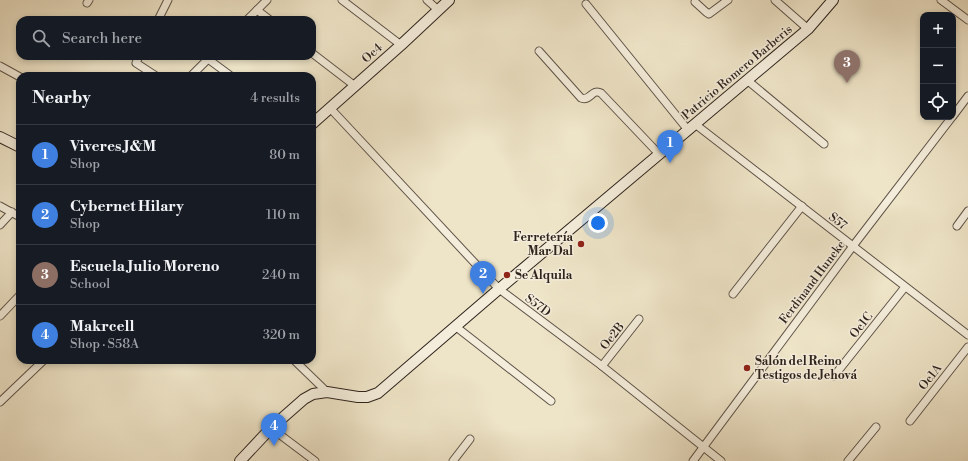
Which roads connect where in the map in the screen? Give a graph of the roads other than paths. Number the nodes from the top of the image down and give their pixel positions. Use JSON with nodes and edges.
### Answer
{"nodes":[{"id":1,"x":168,"y":0,"type":"edge"},
{"id":2,"x":267,"y":0,"type":"edge"},
{"id":3,"x":342,"y":0,"type":"edge"},
{"id":4,"x":427,"y":0,"type":"edge"},
{"id":5,"x":449,"y":0,"type":"edge"},
{"id":6,"x":728,"y":0,"type":"edge"},
{"id":7,"x":776,"y":0,"type":"edge"},
{"id":8,"x":833,"y":0,"type":"edge"},
{"id":9,"x":942,"y":0,"type":"edge"},
{"id":10,"x":695,"y":2,"type":"dead end"},
{"id":11,"x":586,"y":4,"type":"dead end"},
{"id":12,"x":257,"y":10,"type":"junction"},
{"id":13,"x":438,"y":10,"type":"junction"},
{"id":14,"x":160,"y":16,"type":"edge"},
{"id":15,"x":251,"y":16,"type":"edge"},
{"id":16,"x":265,"y":16,"type":"edge"},
{"id":17,"x":968,"y":20,"type":"edge"},
{"id":18,"x":808,"y":29,"type":"junction"},
{"id":19,"x":401,"y":45,"type":"junction"},
{"id":20,"x":539,"y":51,"type":"dead end"},
{"id":21,"x":316,"y":56,"type":"edge"},
{"id":22,"x":138,"y":60,"type":"edge"},
{"id":23,"x":207,"y":60,"type":"edge"},
{"id":24,"x":211,"y":60,"type":"edge"},
{"id":25,"x":0,"y":66,"type":"edge"},
{"id":26,"x":149,"y":72,"type":"edge"},
{"id":27,"x":195,"y":72,"type":"edge"},
{"id":28,"x":226,"y":72,"type":"edge"},
{"id":29,"x":16,"y":75,"type":"edge"},
{"id":30,"x":747,"y":80,"type":"junction"},
{"id":31,"x":355,"y":86,"type":"junction"},
{"id":32,"x":968,"y":96,"type":"edge"},
{"id":33,"x":330,"y":108,"type":"junction"},
{"id":34,"x":956,"y":111,"type":"edge"},
{"id":35,"x":316,"y":120,"type":"edge"},
{"id":36,"x":949,"y":120,"type":"edge"},
{"id":37,"x":692,"y":127,"type":"junction"},
{"id":38,"x":0,"y":137,"type":"edge"},
{"id":39,"x":824,"y":144,"type":"dead end"},
{"id":40,"x":16,"y":145,"type":"edge"},
{"id":41,"x":659,"y":154,"type":"junction"},
{"id":42,"x":0,"y":206,"type":"edge"},
{"id":43,"x":802,"y":206,"type":"junction"},
{"id":44,"x":968,"y":211,"type":"edge"},
{"id":45,"x":12,"y":212,"type":"junction"},
{"id":46,"x":16,"y":214,"type":"edge"},
{"id":47,"x":0,"y":225,"type":"edge"},
{"id":48,"x":957,"y":226,"type":"dead end"},
{"id":49,"x":853,"y":246,"type":"junction"},
{"id":50,"x":905,"y":287,"type":"junction"},
{"id":51,"x":499,"y":289,"type":"junction"},
{"id":52,"x":733,"y":294,"type":"dead end"},
{"id":53,"x":16,"y":299,"type":"edge"},
{"id":54,"x":0,"y":316,"type":"edge"},
{"id":55,"x":639,"y":319,"type":"dead end"},
{"id":56,"x":455,"y":326,"type":"junction"},
{"id":57,"x":968,"y":335,"type":"edge"},
{"id":58,"x":968,"y":347,"type":"edge"},
{"id":59,"x":40,"y":364,"type":"edge"},
{"id":60,"x":298,"y":364,"type":"edge"},
{"id":61,"x":602,"y":366,"type":"junction"},
{"id":62,"x":834,"y":376,"type":"dead end"},
{"id":63,"x":327,"y":392,"type":"junction"},
{"id":64,"x":551,"y":401,"type":"dead end"},
{"id":65,"x":0,"y":402,"type":"edge"},
{"id":66,"x":910,"y":421,"type":"dead end"},
{"id":67,"x":876,"y":427,"type":"dead end"},
{"id":68,"x":271,"y":428,"type":"junction"},
{"id":69,"x":470,"y":439,"type":"dead end"},
{"id":70,"x":703,"y":448,"type":"junction"},
{"id":71,"x":240,"y":461,"type":"edge"},
{"id":72,"x":315,"y":461,"type":"edge"},
{"id":73,"x":453,"y":461,"type":"edge"},
{"id":74,"x":693,"y":461,"type":"edge"},
{"id":75,"x":722,"y":461,"type":"edge"},
{"id":76,"x":848,"y":461,"type":"edge"}],
"edges":[{"from":1,"to":14,"type":"street"},
{"from":2,"to":12,"type":"street"},
{"from":3,"to":19,"type":"street"},
{"from":4,"to":13,"type":"street"},
{"from":5,"to":13,"type":"street","name":"Oe4"},
{"from":6,"to":10,"type":"street"},
{"from":7,"to":18,"type":"street"},
{"from":8,"to":18,"type":"street","name":"Patricio Romero Barberis"},
{"from":9,"to":17,"type":"street"},
{"from":11,"to":37,"type":"street","name":"S57"},
{"from":12,"to":15,"type":"street"},
{"from":12,"to":16,"type":"street"},
{"from":13,"to":19,"type":"street","name":"Oe4"},
{"from":18,"to":30,"type":"street","name":"Patricio Romero Barberis"},
{"from":19,"to":31,"type":"street","name":"Oe4"},
{"from":20,"to":41,"type":"street"},
{"from":21,"to":31,"type":"street"},
{"from":22,"to":26,"type":"street"},
{"from":23,"to":27,"type":"street"},
{"from":24,"to":28,"type":"street"},
{"from":25,"to":29,"type":"street"},
{"from":30,"to":37,"type":"street","name":"Patricio Romero Barberis"},
{"from":30,"to":39,"type":"street"},
{"from":31,"to":33,"type":"street","name":"Oe4"},
{"from":32,"to":34,"type":"street","name":"Ferdinand Huneke"},
{"from":33,"to":35,"type":"street","name":"Oe4"},
{"from":33,"to":51,"type":"street","name":"S57D"},
{"from":36,"to":49,"type":"street","name":"Ferdinand Huneke"},
{"from":37,"to":41,"type":"street","name":"Patricio Romero Barberis"},
{"from":37,"to":43,"type":"street","name":"S57"},
{"from":38,"to":40,"type":"street"},
{"from":41,"to":51,"type":"street","name":"Patricio Romero Barberis"},
{"from":42,"to":45,"type":"street"},
{"from":43,"to":49,"type":"street","name":"S57"},
{"from":43,"to":52,"type":"street"},
{"from":44,"to":48,"type":"street"},
{"from":45,"to":46,"type":"street"},
{"from":45,"to":47,"type":"street"},
{"from":49,"to":50,"type":"street","name":"S57"},
{"from":49,"to":70,"type":"street","name":"Ferdinand Huneke"},
{"from":50,"to":57,"type":"street","name":"S57"},
{"from":50,"to":62,"type":"street","name":"Oe1C"},
{"from":51,"to":56,"type":"street","name":"Patricio Romero Barberis"},
{"from":51,"to":61,"type":"street","name":"S57D"},
{"from":53,"to":54,"type":"street"},
{"from":55,"to":61,"type":"street","name":"Oe2B"},
{"from":56,"to":63,"type":"street","name":"Patricio Romero Barberis"},
{"from":56,"to":64,"type":"street"},
{"from":58,"to":66,"type":"street","name":"Oe1A"},
{"from":59,"to":65,"type":"street"},
{"from":60,"to":63,"type":"street"},
{"from":61,"to":70,"type":"street","name":"S57D"},
{"from":63,"to":68,"type":"street","name":"Patricio Romero Barberis"},
{"from":67,"to":76,"type":"street"},
{"from":68,"to":71,"type":"street","name":"Patricio Romero Barberis"},
{"from":68,"to":72,"type":"street"},
{"from":69,"to":73,"type":"street"},
{"from":70,"to":74,"type":"street","name":"Ferdinand Huneke"},
{"from":70,"to":75,"type":"street","name":"S57D"}]}
